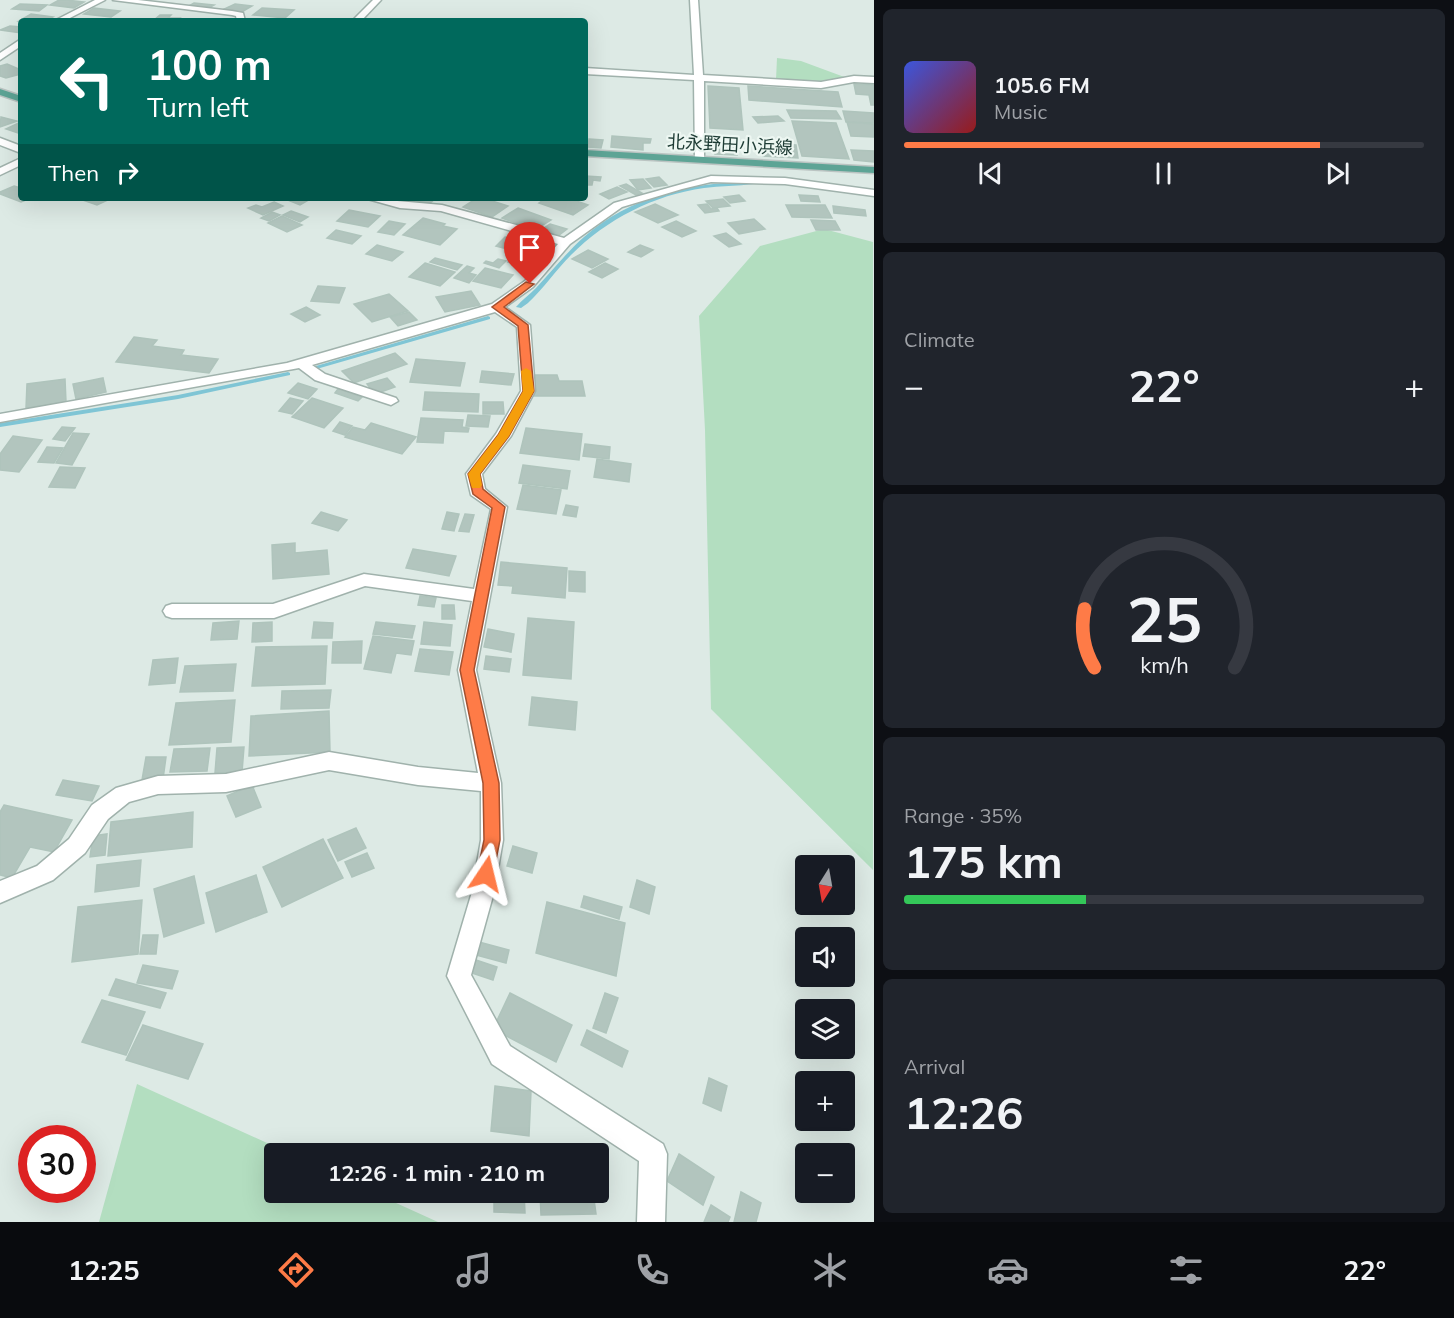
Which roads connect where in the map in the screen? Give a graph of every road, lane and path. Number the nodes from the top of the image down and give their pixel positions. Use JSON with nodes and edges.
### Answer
{"nodes":[{"id":1,"x":101,"y":0,"type":"edge"},
{"id":2,"x":117,"y":0,"type":"edge"},
{"id":3,"x":377,"y":0,"type":"edge"},
{"id":4,"x":694,"y":0,"type":"edge"},
{"id":5,"x":130,"y":1,"type":"edge"},
{"id":6,"x":225,"y":6,"type":"dead end"},
{"id":7,"x":216,"y":12,"type":"junction"},
{"id":8,"x":64,"y":18,"type":"edge"},
{"id":9,"x":240,"y":18,"type":"edge"},
{"id":10,"x":359,"y":18,"type":"edge"},
{"id":11,"x":18,"y":44,"type":"edge"},
{"id":12,"x":0,"y":57,"type":"edge"},
{"id":13,"x":588,"y":71,"type":"edge"},
{"id":14,"x":699,"y":78,"type":"junction"},
{"id":15,"x":873,"y":80,"type":"edge"},
{"id":16,"x":0,"y":92,"type":"edge"},
{"id":17,"x":18,"y":98,"type":"edge"},
{"id":18,"x":0,"y":141,"type":"edge"},
{"id":19,"x":18,"y":149,"type":"edge"},
{"id":20,"x":588,"y":153,"type":"edge"},
{"id":21,"x":699,"y":159,"type":"junction"},
{"id":22,"x":18,"y":163,"type":"edge"},
{"id":23,"x":777,"y":164,"type":"junction"},
{"id":24,"x":873,"y":170,"type":"edge"},
{"id":25,"x":0,"y":172,"type":"edge"},
{"id":26,"x":785,"y":181,"type":"junction"},
{"id":27,"x":873,"y":193,"type":"edge"},
{"id":28,"x":383,"y":201,"type":"edge"},
{"id":29,"x":448,"y":201,"type":"edge"},
{"id":30,"x":442,"y":208,"type":"junction"},
{"id":31,"x":566,"y":242,"type":"junction"},
{"id":32,"x":497,"y":307,"type":"junction"},
{"id":33,"x":302,"y":364,"type":"junction"},
{"id":34,"x":391,"y":401,"type":"dead end"},
{"id":35,"x":0,"y":418,"type":"edge"},
{"id":36,"x":481,"y":596,"type":"junction"},
{"id":37,"x":172,"y":611,"type":"dead end"},
{"id":38,"x":491,"y":783,"type":"junction"},
{"id":39,"x":0,"y":892,"type":"edge"},
{"id":40,"x":651,"y":1222,"type":"edge"}],
"edges":[{"from":1,"to":8,"type":"street"},
{"from":2,"to":5,"type":"street"},
{"from":3,"to":10,"type":"street"},
{"from":4,"to":14,"type":"street"},
{"from":5,"to":7,"type":"street"},
{"from":6,"to":7,"type":"street"},
{"from":7,"to":9,"type":"street"},
{"from":11,"to":12,"type":"street"},
{"from":13,"to":14,"type":"street"},
{"from":14,"to":15,"type":"street"},
{"from":14,"to":21,"type":"street"},
{"from":16,"to":17,"type":"main road"},
{"from":18,"to":19,"type":"street"},
{"from":20,"to":21,"type":"main road","name":"北永野田小浜線"},
{"from":21,"to":23,"type":"main road","name":"北永野田小浜線"},
{"from":22,"to":25,"type":"street"},
{"from":23,"to":24,"type":"main road","name":"北永野田小浜線"},
{"from":23,"to":26,"type":"street"},
{"from":26,"to":27,"type":"street"},
{"from":26,"to":31,"type":"street"},
{"from":28,"to":30,"type":"street"},
{"from":29,"to":30,"type":"street"},
{"from":30,"to":31,"type":"street"},
{"from":31,"to":32,"type":"street"},
{"from":32,"to":33,"type":"street"},
{"from":32,"to":36,"type":"street"},
{"from":33,"to":34,"type":"street"},
{"from":33,"to":35,"type":"street"},
{"from":36,"to":37,"type":"street"},
{"from":36,"to":38,"type":"street"},
{"from":38,"to":39,"type":"street"},
{"from":38,"to":40,"type":"street"}]}
